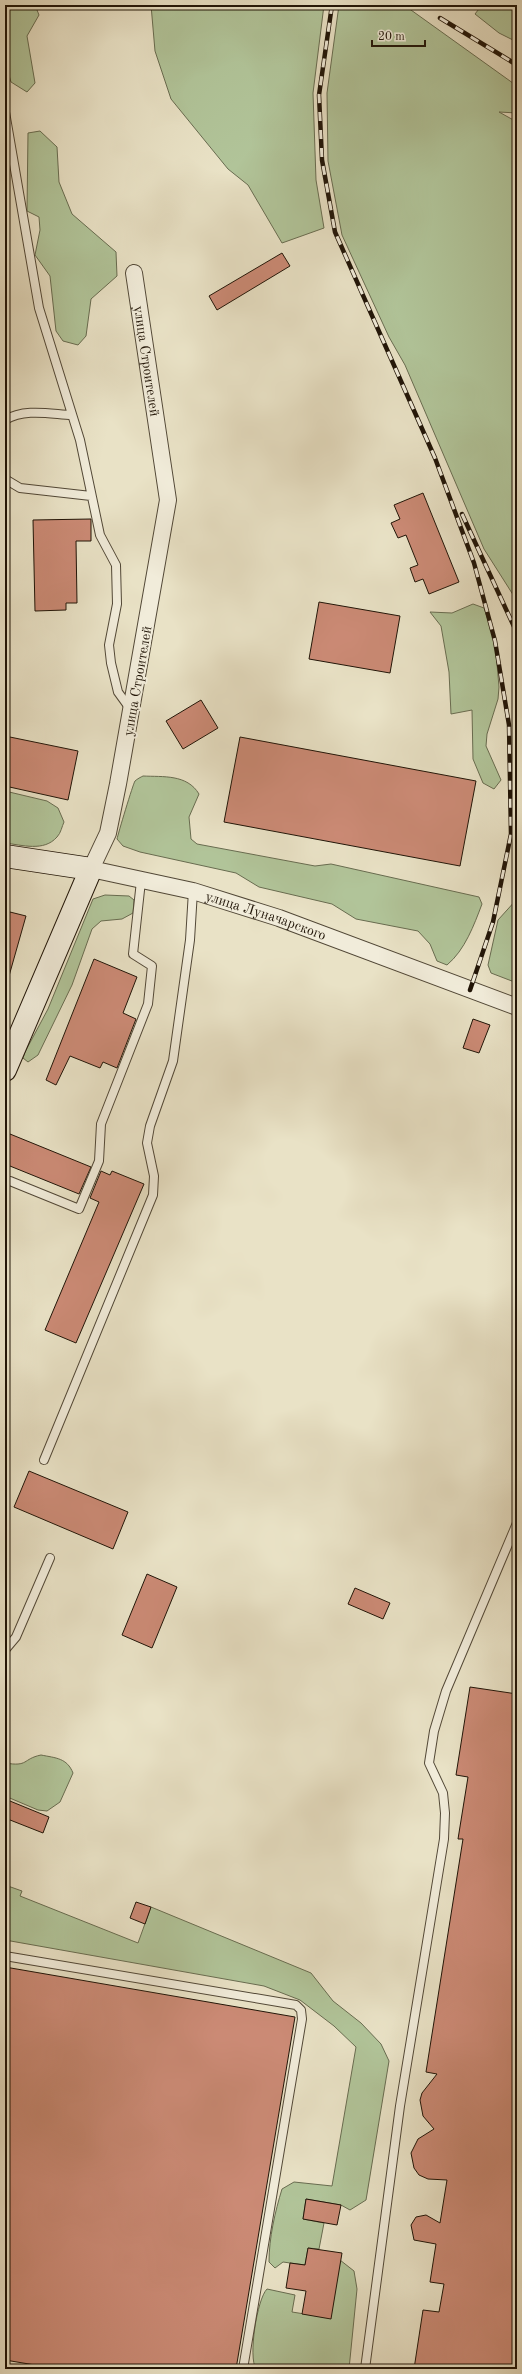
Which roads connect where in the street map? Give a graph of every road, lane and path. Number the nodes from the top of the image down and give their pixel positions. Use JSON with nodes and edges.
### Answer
{"nodes":[{"id":1,"x":5,"y":112,"type":"edge"},
{"id":2,"x":134,"y":273,"type":"dead end"},
{"id":3,"x":72,"y":416,"type":"junction"},
{"id":4,"x":5,"y":420,"type":"edge"},
{"id":5,"x":5,"y":480,"type":"edge"},
{"id":6,"x":92,"y":496,"type":"junction"},
{"id":7,"x":132,"y":711,"type":"junction"},
{"id":8,"x":5,"y":856,"type":"edge"},
{"id":9,"x":91,"y":870,"type":"junction"},
{"id":10,"x":141,"y":881,"type":"junction"},
{"id":11,"x":193,"y":891,"type":"junction"},
{"id":12,"x":517,"y":1007,"type":"edge"},
{"id":13,"x":5,"y":1070,"type":"edge"},
{"id":14,"x":10,"y":1181,"type":"dead end"},
{"id":15,"x":44,"y":1460,"type":"dead end"},
{"id":16,"x":517,"y":1523,"type":"edge"},
{"id":17,"x":50,"y":1558,"type":"dead end"},
{"id":18,"x":5,"y":1650,"type":"edge"},
{"id":19,"x":5,"y":1956,"type":"edge"},
{"id":20,"x":243,"y":2369,"type":"edge"},
{"id":21,"x":366,"y":2369,"type":"edge"}],
"edges":[{"from":1,"to":3,"type":"lane"},
{"from":2,"to":7,"type":"street","name":"улица Строителей"},
{"from":3,"to":4,"type":"lane"},
{"from":3,"to":6,"type":"lane"},
{"from":5,"to":6,"type":"lane"},
{"from":6,"to":7,"type":"lane"},
{"from":7,"to":9,"type":"street","name":"улица Строителей"},
{"from":8,"to":9,"type":"main road","name":"улица Луначарского"},
{"from":9,"to":10,"type":"street","name":"улица Луначарского"},
{"from":9,"to":13,"type":"main road","name":"улица Строителей"},
{"from":10,"to":11,"type":"street","name":"улица Луначарского"},
{"from":10,"to":14,"type":"lane"},
{"from":11,"to":12,"type":"street","name":"улица Луначарского"},
{"from":11,"to":15,"type":"lane"},
{"from":16,"to":21,"type":"lane"},
{"from":17,"to":18,"type":"lane"},
{"from":19,"to":20,"type":"lane"}]}
